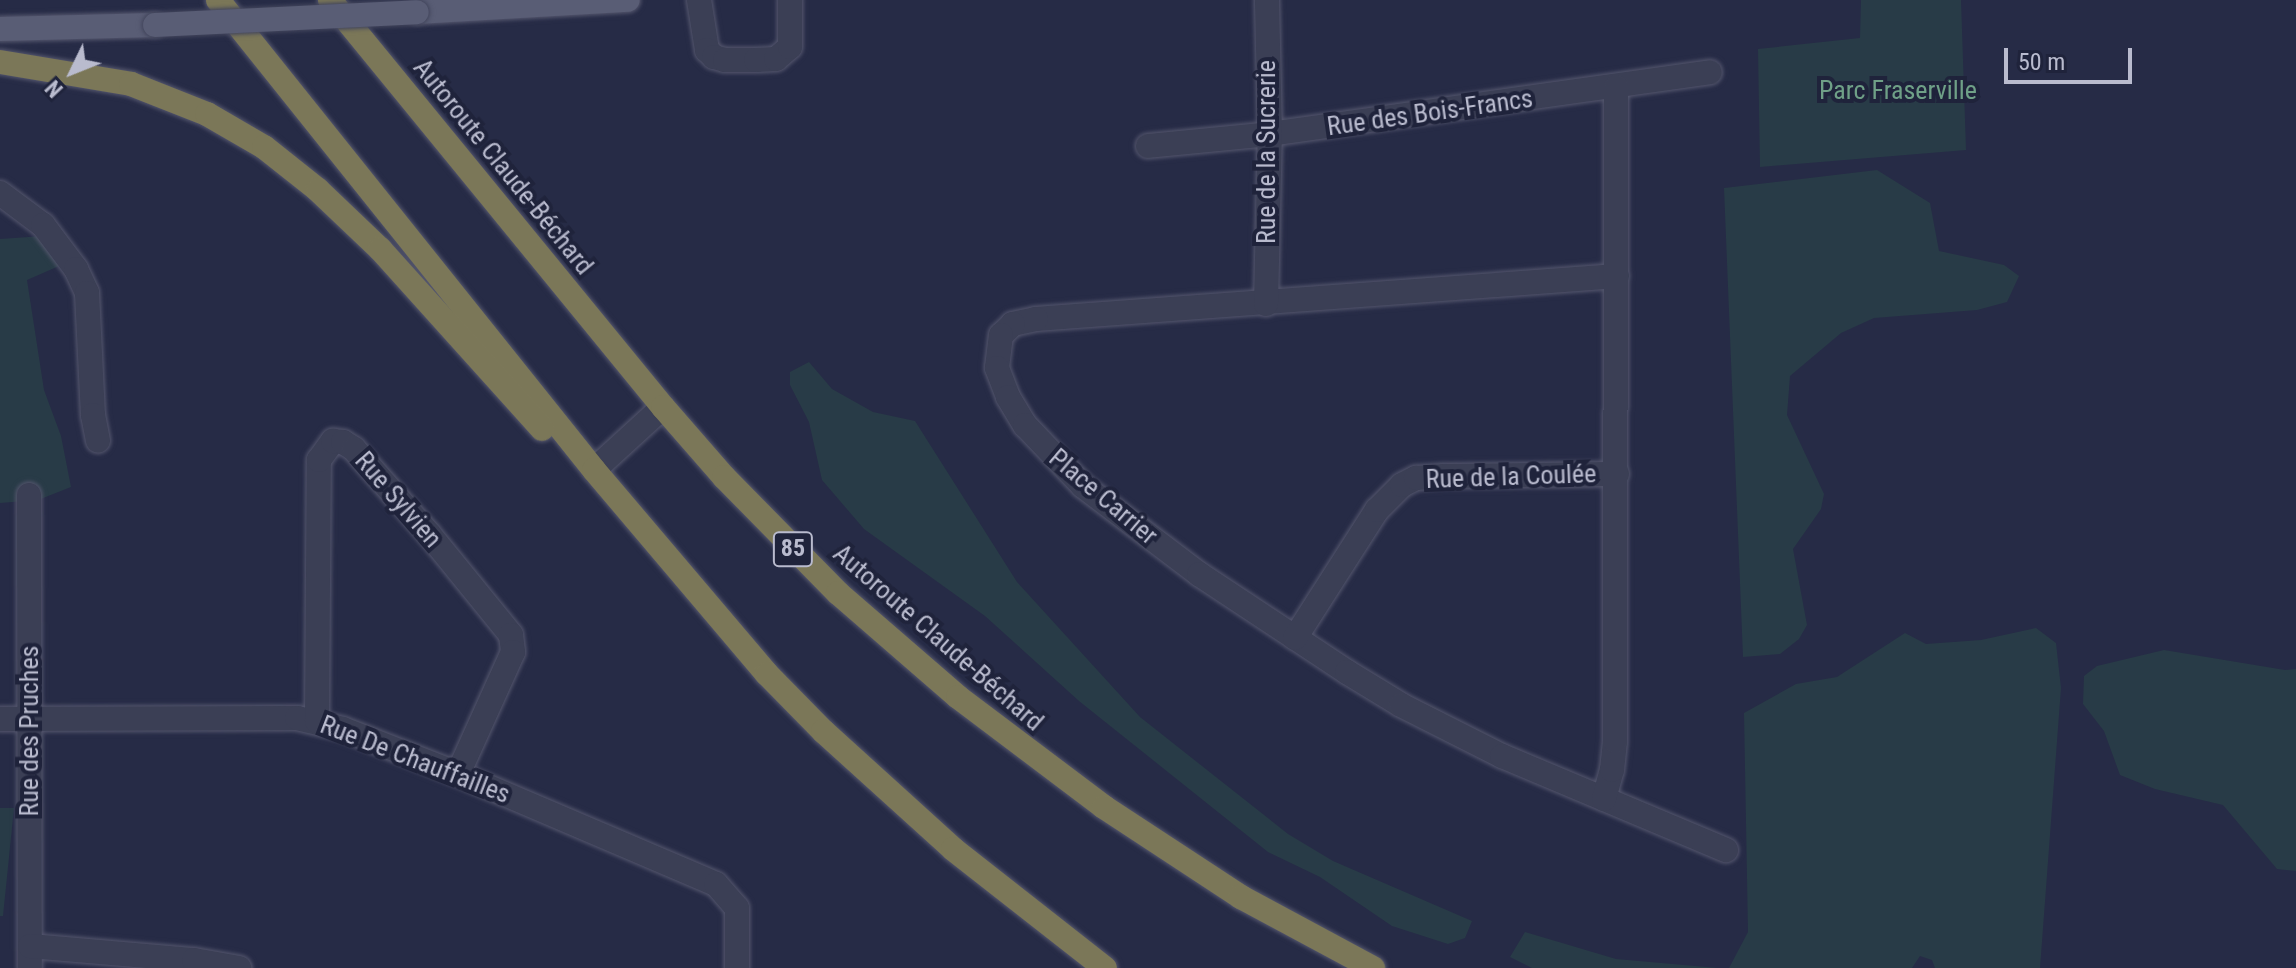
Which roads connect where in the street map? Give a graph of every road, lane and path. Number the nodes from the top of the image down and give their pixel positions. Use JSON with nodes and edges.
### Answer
{"nodes":[{"id":1,"x":207,"y":0,"type":"edge"},
{"id":2,"x":218,"y":0,"type":"edge"},
{"id":3,"x":330,"y":0,"type":"edge"},
{"id":4,"x":343,"y":0,"type":"edge"},
{"id":5,"x":628,"y":0,"type":"edge"},
{"id":6,"x":699,"y":0,"type":"edge"},
{"id":7,"x":790,"y":0,"type":"edge"},
{"id":8,"x":1267,"y":0,"type":"edge"},
{"id":9,"x":0,"y":29,"type":"edge"},
{"id":10,"x":0,"y":62,"type":"edge"},
{"id":11,"x":1710,"y":72,"type":"dead end"},
{"id":12,"x":1616,"y":87,"type":"junction"},
{"id":13,"x":325,"y":133,"type":"junction"},
{"id":14,"x":1270,"y":134,"type":"junction"},
{"id":15,"x":1148,"y":146,"type":"dead end"},
{"id":16,"x":457,"y":154,"type":"junction"},
{"id":17,"x":0,"y":193,"type":"edge"},
{"id":18,"x":1617,"y":276,"type":"junction"},
{"id":19,"x":1266,"y":304,"type":"junction"},
{"id":20,"x":663,"y":407,"type":"junction"},
{"id":21,"x":98,"y":441,"type":"dead end"},
{"id":22,"x":594,"y":470,"type":"junction"},
{"id":23,"x":1617,"y":474,"type":"junction"},
{"id":24,"x":29,"y":495,"type":"dead end"},
{"id":25,"x":1295,"y":638,"type":"junction"},
{"id":26,"x":779,"y":686,"type":"junction"},
{"id":27,"x":0,"y":719,"type":"edge"},
{"id":28,"x":31,"y":719,"type":"junction"},
{"id":29,"x":317,"y":721,"type":"junction"},
{"id":30,"x":458,"y":774,"type":"junction"},
{"id":31,"x":1604,"y":799,"type":"junction"},
{"id":32,"x":1726,"y":850,"type":"dead end"},
{"id":33,"x":30,"y":957,"type":"edge"},
{"id":34,"x":239,"y":968,"type":"edge"},
{"id":35,"x":737,"y":968,"type":"edge"},
{"id":36,"x":1105,"y":968,"type":"edge"},
{"id":37,"x":1373,"y":968,"type":"edge"}],
"edges":[{"from":1,"to":13,"type":"highway"},
{"from":2,"to":13,"type":"highway"},
{"from":3,"to":16,"type":"highway","name":"Autoroute Claude-Béchard","number":"85"},
{"from":4,"to":16,"type":"highway"},
{"from":5,"to":9,"type":"main road","bridge":true},
{"from":6,"to":7,"type":"street"},
{"from":8,"to":14,"type":"street","name":"Rue de la Sucrerie"},
{"from":10,"to":26,"type":"highway"},
{"from":11,"to":12,"type":"street","name":"Rue des Bois-Francs"},
{"from":12,"to":14,"type":"street","name":"Rue des Bois-Francs"},
{"from":12,"to":18,"type":"street"},
{"from":13,"to":22,"type":"highway"},
{"from":14,"to":15,"type":"street","name":"Rue des Bois-Francs"},
{"from":14,"to":19,"type":"street","name":"Rue de la Sucrerie"},
{"from":16,"to":20,"type":"highway","name":"Autoroute Claude-Béchard","number":"85"},
{"from":17,"to":21,"type":"street"},
{"from":18,"to":19,"type":"street","name":"Place Carrier"},
{"from":18,"to":23,"type":"street"},
{"from":19,"to":25,"type":"street","name":"Place Carrier"},
{"from":20,"to":22,"type":"street"},
{"from":20,"to":37,"type":"highway","name":"Autoroute Claude-Béchard","number":"85"},
{"from":22,"to":26,"type":"highway"},
{"from":23,"to":25,"type":"street","name":"Rue de la Coulée"},
{"from":23,"to":31,"type":"street"},
{"from":24,"to":28,"type":"street","name":"Rue des Pruches"},
{"from":25,"to":31,"type":"street","name":"Place Carrier"},
{"from":26,"to":36,"type":"highway"},
{"from":27,"to":28,"type":"street","name":"Rue De Chauffailles"},
{"from":28,"to":29,"type":"street","name":"Rue De Chauffailles"},
{"from":28,"to":33,"type":"street","name":"Rue des Pruches"},
{"from":29,"to":30,"type":"street","name":"Rue De Chauffailles"},
{"from":29,"to":30,"type":"street","name":"Rue Sylvien"},
{"from":30,"to":35,"type":"street","name":"Rue De Chauffailles"},
{"from":31,"to":32,"type":"street","name":"Place Carrier"},
{"from":33,"to":34,"type":"street"}]}
